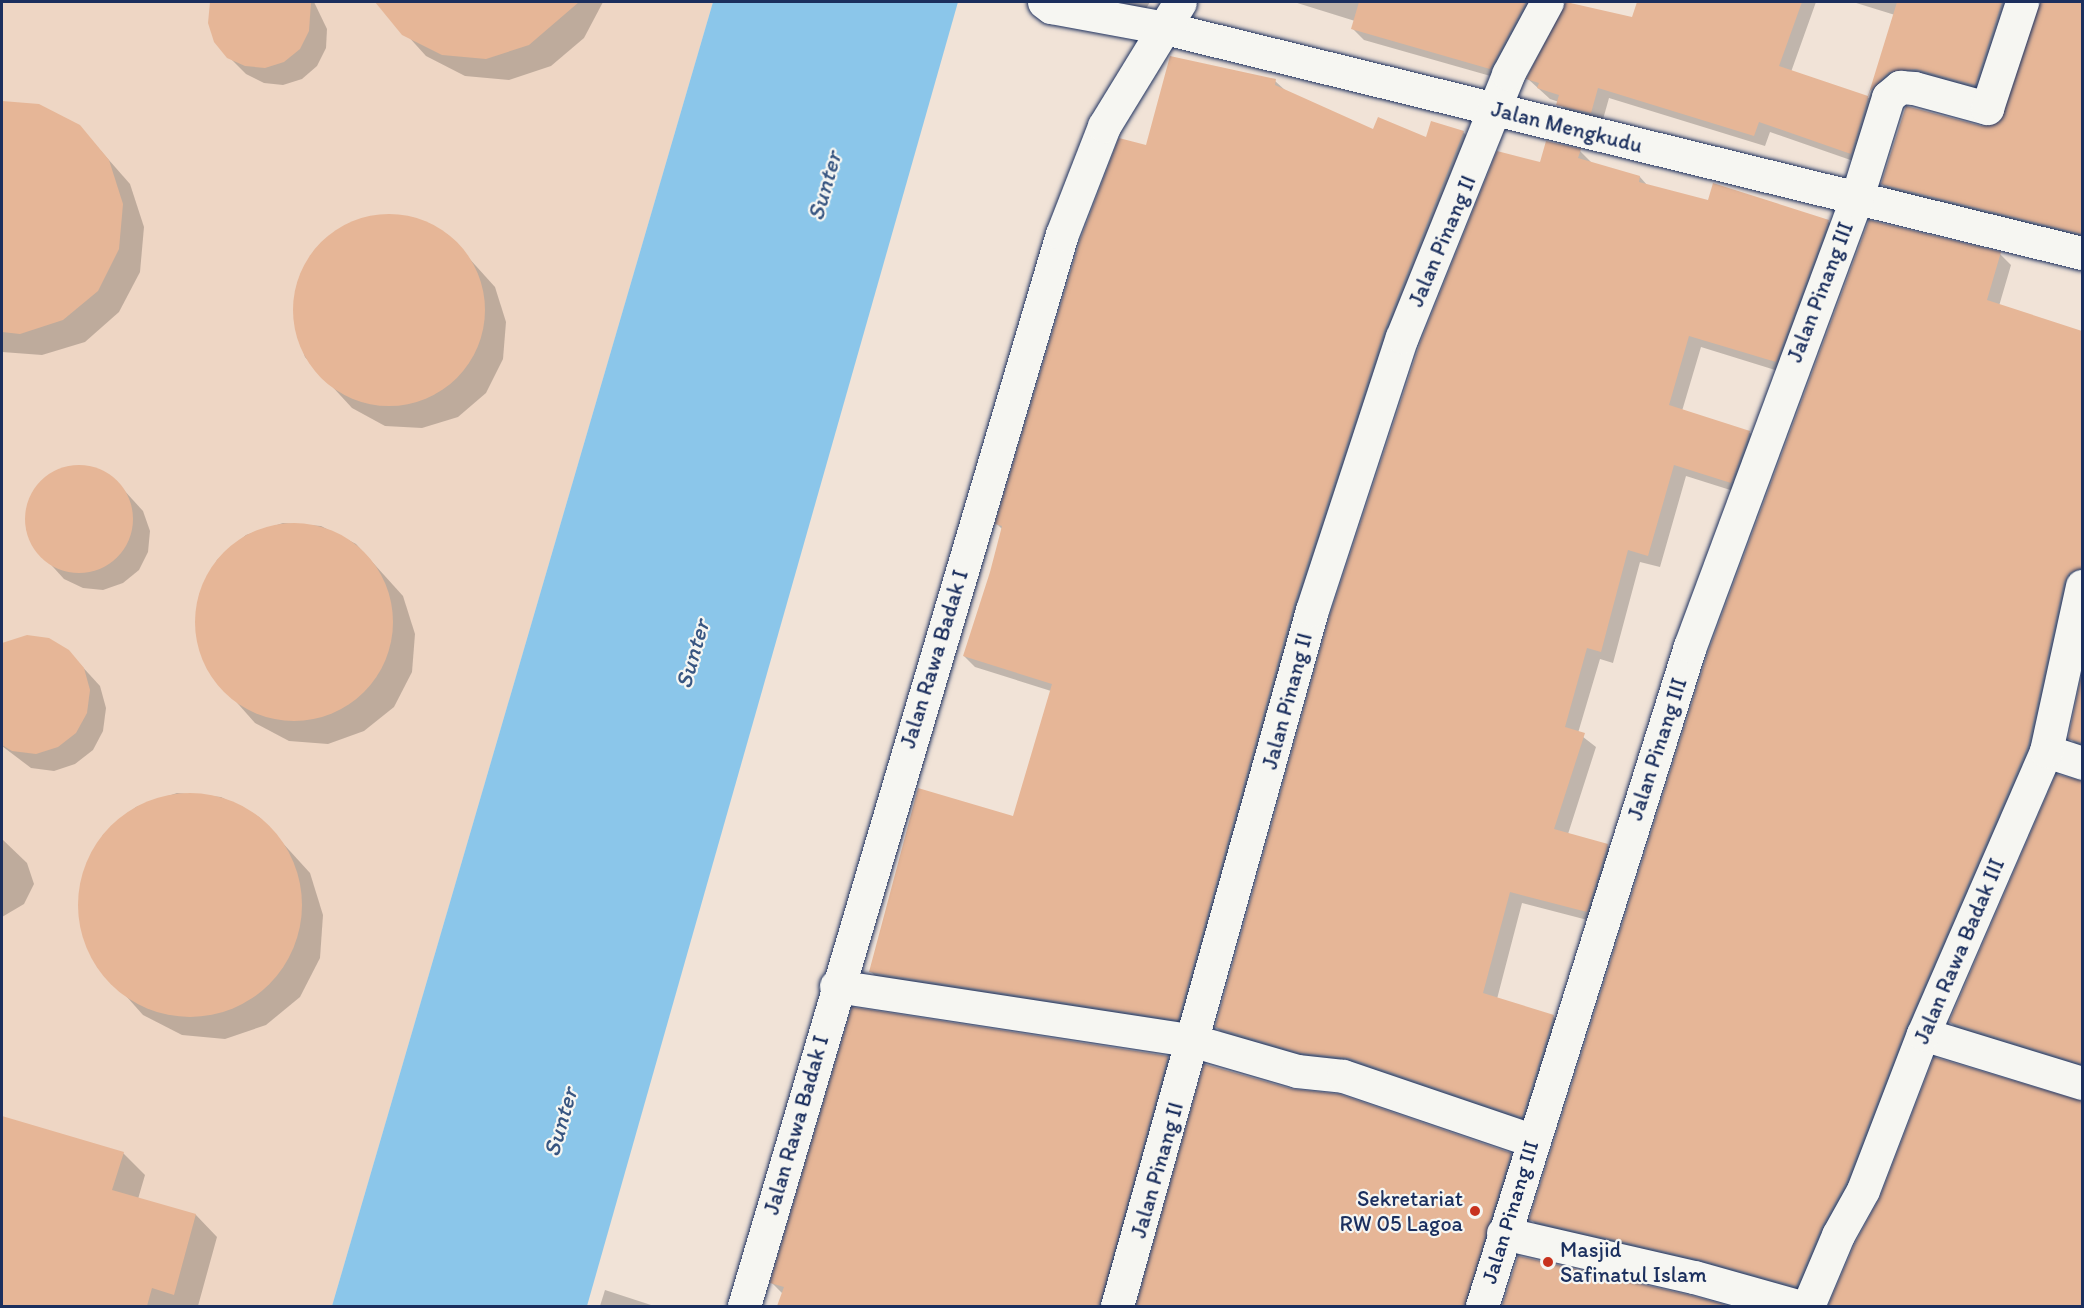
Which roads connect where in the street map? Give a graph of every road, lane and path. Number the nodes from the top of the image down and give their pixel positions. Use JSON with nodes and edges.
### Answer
{"nodes":[{"id":1,"x":1547,"y":2,"type":"edge"},
{"id":2,"x":2022,"y":2,"type":"edge"},
{"id":3,"x":1047,"y":4,"type":"edge"},
{"id":4,"x":1172,"y":15,"type":"edge"},
{"id":5,"x":1496,"y":109,"type":"junction"},
{"id":6,"x":1856,"y":200,"type":"junction"},
{"id":7,"x":2082,"y":253,"type":"edge"},
{"id":8,"x":2082,"y":586,"type":"edge"},
{"id":9,"x":2046,"y":751,"type":"junction"},
{"id":10,"x":2082,"y":763,"type":"edge"},
{"id":11,"x":836,"y":986,"type":"junction"},
{"id":12,"x":1923,"y":1034,"type":"junction"},
{"id":13,"x":1194,"y":1041,"type":"junction"},
{"id":14,"x":2082,"y":1083,"type":"edge"},
{"id":15,"x":1531,"y":1140,"type":"junction"},
{"id":16,"x":1503,"y":1233,"type":"junction"},
{"id":17,"x":744,"y":1306,"type":"edge"},
{"id":18,"x":1117,"y":1306,"type":"edge"},
{"id":19,"x":1482,"y":1306,"type":"edge"},
{"id":20,"x":1797,"y":1306,"type":"edge"},
{"id":21,"x":1808,"y":1306,"type":"edge"}],
"edges":[{"from":1,"to":5,"type":"street","name":"Jalan Pinang II"},
{"from":2,"to":6,"type":"street","name":"Jalan Pinang III"},
{"from":3,"to":4,"type":"street","name":"Jalan Mengkudu"},
{"from":4,"to":5,"type":"street","name":"Jalan Mengkudu"},
{"from":4,"to":11,"type":"street","name":"Jalan Rawa Badak I"},
{"from":5,"to":6,"type":"street","name":"Jalan Mengkudu"},
{"from":5,"to":13,"type":"street","name":"Jalan Pinang II"},
{"from":6,"to":7,"type":"street","name":"Jalan Mengkudu"},
{"from":6,"to":15,"type":"street","name":"Jalan Pinang III"},
{"from":8,"to":9,"type":"street","name":"Jalan Rawa Badak III"},
{"from":9,"to":10,"type":"street"},
{"from":9,"to":12,"type":"street","name":"Jalan Rawa Badak III"},
{"from":11,"to":13,"type":"street"},
{"from":11,"to":17,"type":"street","name":"Jalan Rawa Badak I"},
{"from":12,"to":14,"type":"street"},
{"from":12,"to":21,"type":"street","name":"Jalan Rawa Badak III"},
{"from":13,"to":15,"type":"street"},
{"from":13,"to":18,"type":"street","name":"Jalan Pinang II"},
{"from":15,"to":16,"type":"street","name":"Jalan Pinang III"},
{"from":16,"to":19,"type":"street","name":"Jalan Pinang III"},
{"from":16,"to":20,"type":"street"}]}
